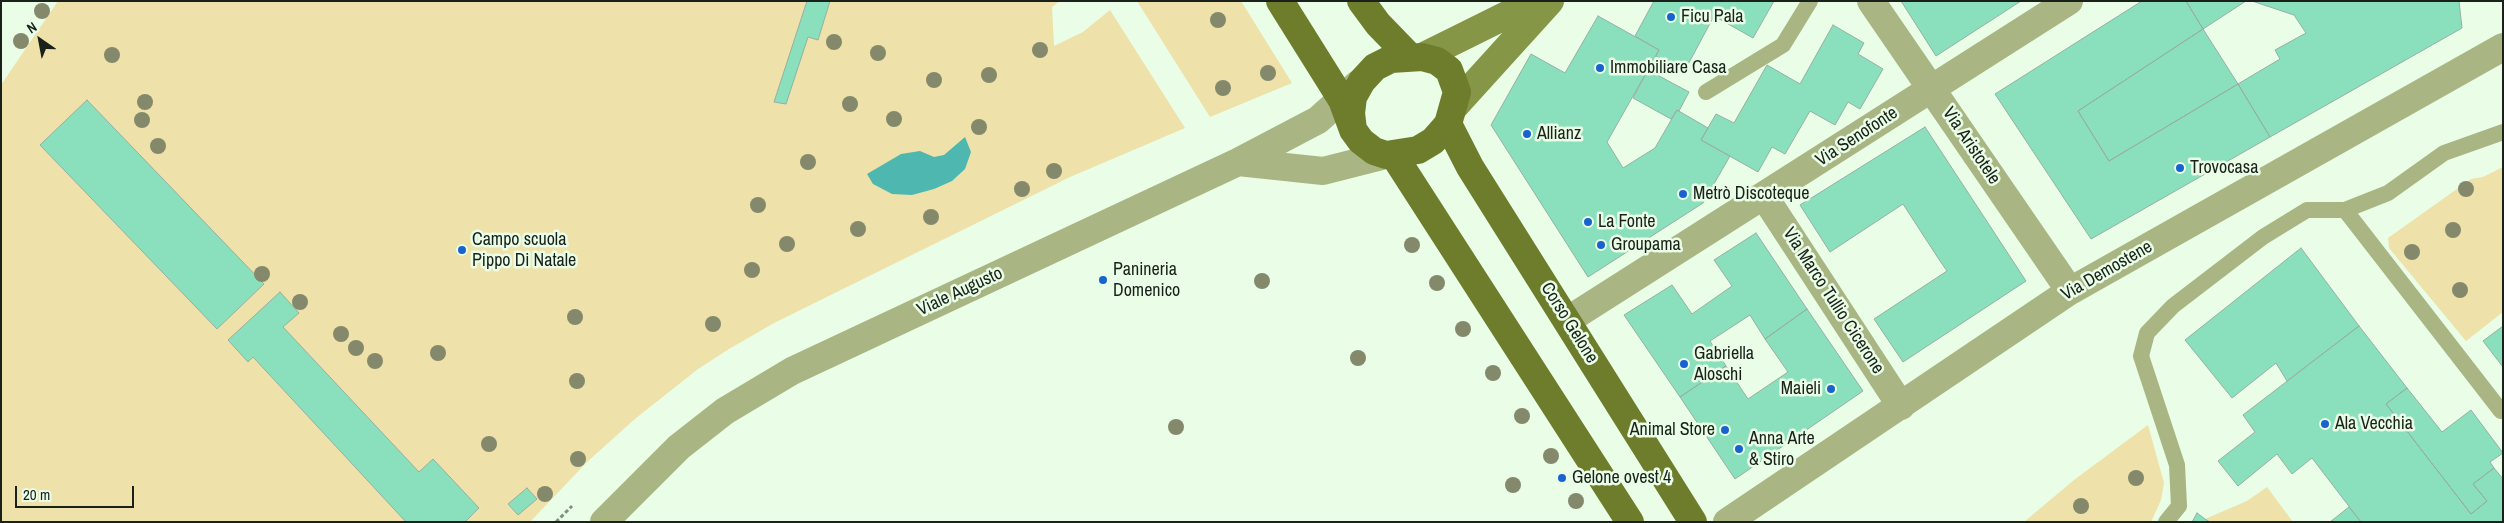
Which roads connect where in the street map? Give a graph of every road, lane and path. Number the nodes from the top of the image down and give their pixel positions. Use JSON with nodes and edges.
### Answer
{"nodes":[{"id":1,"x":1280,"y":1,"type":"edge"},
{"id":2,"x":1361,"y":1,"type":"edge"},
{"id":3,"x":1535,"y":1,"type":"edge"},
{"id":4,"x":1550,"y":1,"type":"edge"},
{"id":5,"x":1810,"y":1,"type":"edge"},
{"id":6,"x":1871,"y":1,"type":"edge"},
{"id":7,"x":2070,"y":1,"type":"edge"},
{"id":8,"x":2503,"y":47,"type":"edge"},
{"id":9,"x":1415,"y":56,"type":"junction"},
{"id":10,"x":1362,"y":81,"type":"junction"},
{"id":11,"x":1931,"y":89,"type":"junction"},
{"id":12,"x":1706,"y":92,"type":"dead end"},
{"id":13,"x":1342,"y":100,"type":"junction"},
{"id":14,"x":1450,"y":116,"type":"junction"},
{"id":15,"x":1353,"y":130,"type":"junction"},
{"id":16,"x":2503,"y":132,"type":"edge"},
{"id":17,"x":1390,"y":154,"type":"junction"},
{"id":18,"x":1238,"y":162,"type":"junction"},
{"id":19,"x":1764,"y":196,"type":"junction"},
{"id":20,"x":2345,"y":210,"type":"junction"},
{"id":21,"x":2070,"y":291,"type":"junction"},
{"id":22,"x":1568,"y":320,"type":"junction"},
{"id":23,"x":1901,"y":406,"type":"junction"},
{"id":24,"x":2500,"y":411,"type":"dead end"},
{"id":25,"x":604,"y":522,"type":"edge"},
{"id":26,"x":1630,"y":522,"type":"edge"},
{"id":27,"x":1693,"y":522,"type":"edge"},
{"id":28,"x":1727,"y":522,"type":"edge"},
{"id":29,"x":2166,"y":522,"type":"edge"}],
"edges":[{"from":1,"to":13,"type":"main road"},
{"from":2,"to":9,"type":"main road"},
{"from":3,"to":9,"type":"main road"},
{"from":4,"to":14,"type":"main road"},
{"from":5,"to":12,"type":"lane"},
{"from":6,"to":11,"type":"street","name":"Via Aristotele"},
{"from":7,"to":11,"type":"street","name":"Via Senofonte"},
{"from":8,"to":21,"type":"street","name":"Via Demostene"},
{"from":9,"to":10,"type":"main road"},
{"from":9,"to":14,"type":"main road"},
{"from":10,"to":13,"type":"street","name":"Viale Augusto"},
{"from":10,"to":15,"type":"main road"},
{"from":11,"to":19,"type":"street","name":"Via Senofonte"},
{"from":11,"to":21,"type":"street","name":"Via Aristotele"},
{"from":13,"to":15,"type":"main road"},
{"from":13,"to":18,"type":"street","name":"Viale Augusto"},
{"from":14,"to":17,"type":"main road"},
{"from":14,"to":22,"type":"main road","name":"Corso Gelone"},
{"from":15,"to":17,"type":"main road"},
{"from":16,"to":20,"type":"lane"},
{"from":17,"to":18,"type":"street"},
{"from":17,"to":26,"type":"main road"},
{"from":18,"to":25,"type":"street","name":"Viale Augusto"},
{"from":19,"to":22,"type":"street","name":"Via Senofonte"},
{"from":19,"to":23,"type":"street","name":"Via Marco Tullio Cicerone"},
{"from":20,"to":24,"type":"lane"},
{"from":20,"to":29,"type":"lane"},
{"from":21,"to":23,"type":"street","name":"Via Demostene"},
{"from":22,"to":27,"type":"main road","name":"Corso Gelone"},
{"from":23,"to":28,"type":"street","name":"Via Demostene"}]}
